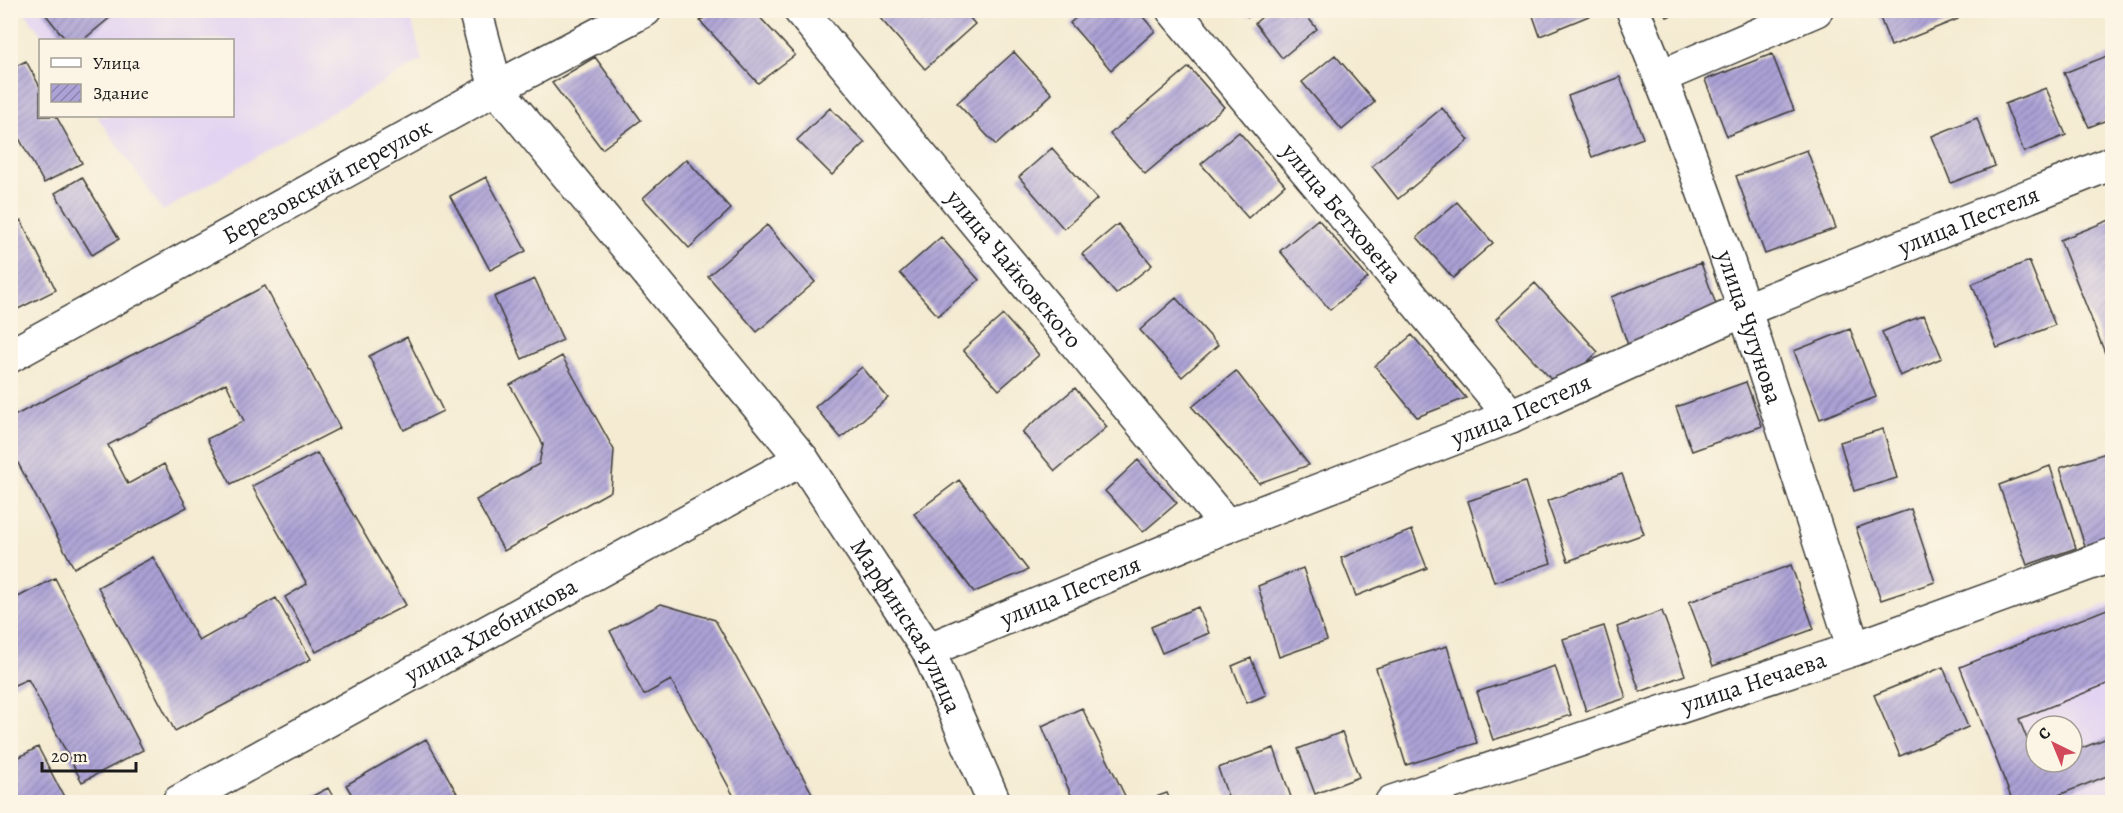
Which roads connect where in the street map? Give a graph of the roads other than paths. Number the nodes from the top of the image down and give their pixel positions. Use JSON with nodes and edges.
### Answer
{"nodes":[{"id":1,"x":475,"y":10,"type":"edge"},
{"id":2,"x":645,"y":10,"type":"edge"},
{"id":3,"x":800,"y":10,"type":"edge"},
{"id":4,"x":1173,"y":10,"type":"edge"},
{"id":5,"x":1633,"y":10,"type":"edge"},
{"id":6,"x":1816,"y":10,"type":"edge"},
{"id":7,"x":1660,"y":77,"type":"junction"},
{"id":8,"x":496,"y":88,"type":"junction"},
{"id":9,"x":2112,"y":163,"type":"edge"},
{"id":10,"x":1744,"y":310,"type":"junction"},
{"id":11,"x":10,"y":356,"type":"edge"},
{"id":12,"x":1511,"y":416,"type":"junction"},
{"id":13,"x":802,"y":459,"type":"junction"},
{"id":14,"x":1227,"y":526,"type":"junction"},
{"id":15,"x":2112,"y":555,"type":"edge"},
{"id":16,"x":1854,"y":648,"type":"junction"},
{"id":17,"x":928,"y":650,"type":"junction"},
{"id":18,"x":179,"y":802,"type":"edge"},
{"id":19,"x":994,"y":802,"type":"edge"},
{"id":20,"x":1392,"y":802,"type":"edge"}],
"edges":[{"from":1,"to":8,"type":"street"},
{"from":2,"to":8,"type":"street","name":"Березовский переулок"},
{"from":3,"to":14,"type":"street","name":"улица Чайковского"},
{"from":4,"to":12,"type":"street","name":"улица Бетховена"},
{"from":5,"to":7,"type":"street","name":"улица Чугунова"},
{"from":6,"to":7,"type":"street"},
{"from":7,"to":10,"type":"street","name":"улица Чугунова"},
{"from":8,"to":11,"type":"street","name":"Березовский переулок"},
{"from":8,"to":13,"type":"street","name":"Марфинская улица"},
{"from":9,"to":10,"type":"street","name":"улица Пестеля"},
{"from":10,"to":12,"type":"street","name":"улица Пестеля"},
{"from":10,"to":16,"type":"street","name":"улица Чугунова"},
{"from":12,"to":14,"type":"street","name":"улица Пестеля"},
{"from":13,"to":17,"type":"street","name":"Марфинская улица"},
{"from":13,"to":18,"type":"street","name":"улица Хлебникова"},
{"from":14,"to":17,"type":"street","name":"улица Пестеля"},
{"from":15,"to":16,"type":"street","name":"улица Нечаева"},
{"from":16,"to":20,"type":"street","name":"улица Нечаева"},
{"from":17,"to":19,"type":"street","name":"Марфинская улица"}]}
